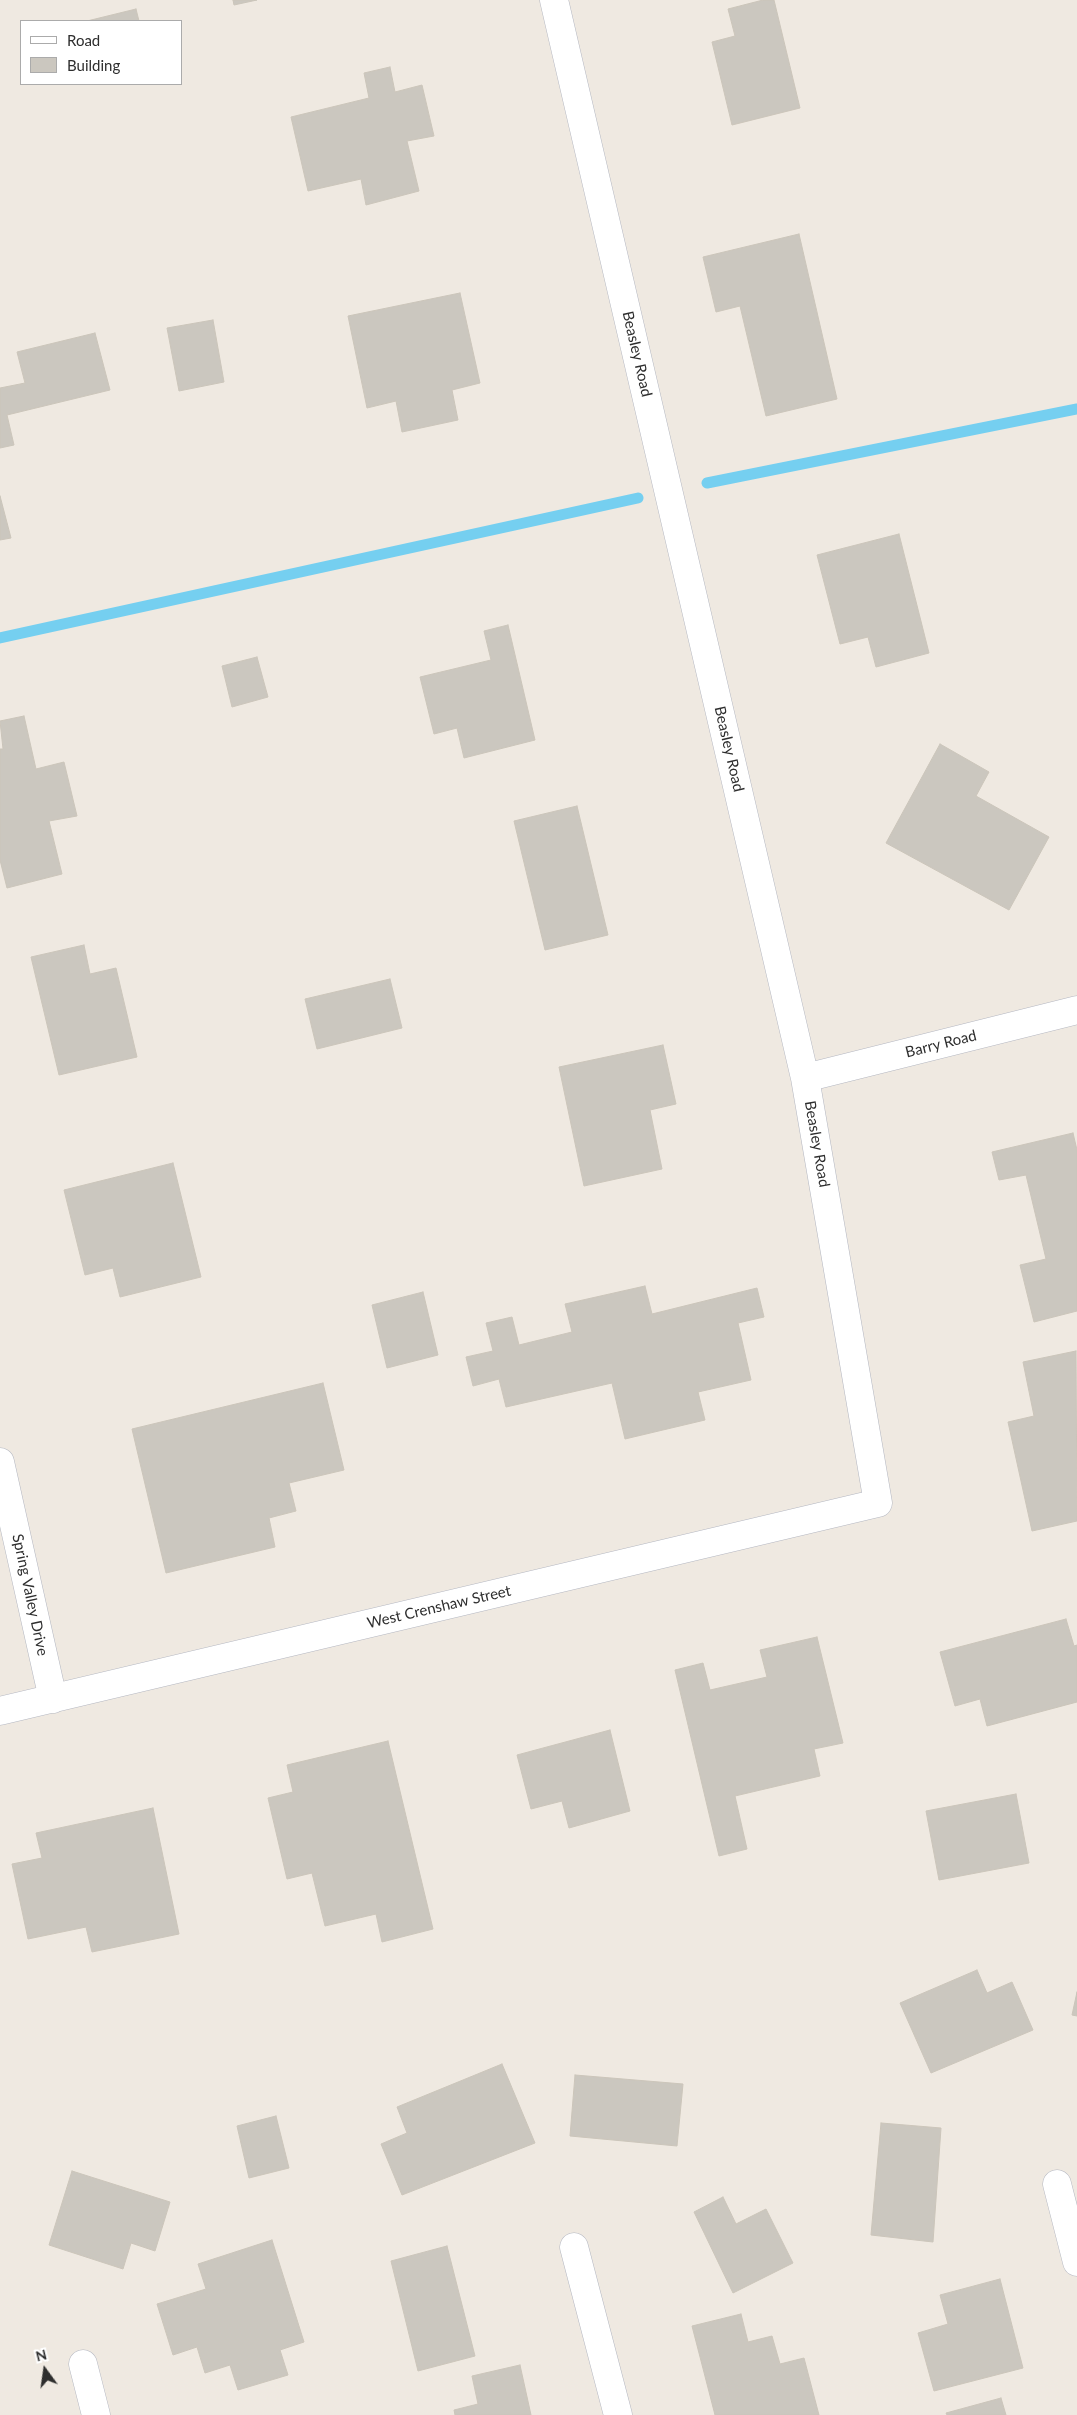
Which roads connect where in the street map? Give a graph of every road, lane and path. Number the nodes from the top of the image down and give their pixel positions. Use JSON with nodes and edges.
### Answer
{"nodes":[{"id":1,"x":554,"y":0,"type":"edge"},
{"id":2,"x":1077,"y":1010,"type":"edge"},
{"id":3,"x":805,"y":1078,"type":"junction"},
{"id":4,"x":0,"y":1462,"type":"edge"},
{"id":5,"x":878,"y":1503,"type":"joint"},
{"id":6,"x":52,"y":1699,"type":"junction"},
{"id":7,"x":0,"y":1711,"type":"edge"},
{"id":8,"x":1057,"y":2184,"type":"dead end"},
{"id":9,"x":574,"y":2247,"type":"dead end"},
{"id":10,"x":1077,"y":2262,"type":"edge"},
{"id":11,"x":83,"y":2364,"type":"dead end"},
{"id":12,"x":96,"y":2415,"type":"edge"},
{"id":13,"x":618,"y":2415,"type":"edge"}],
"edges":[{"from":1,"to":3,"type":"street","name":"Beasley Road"},
{"from":2,"to":3,"type":"street","name":"Barry Road"},
{"from":3,"to":5,"type":"street","name":"Beasley Road"},
{"from":4,"to":6,"type":"street","name":"Spring Valley Drive"},
{"from":5,"to":6,"type":"street","name":"West Crenshaw Street"},
{"from":6,"to":7,"type":"street","name":"West Crenshaw Street"},
{"from":8,"to":10,"type":"street"},
{"from":9,"to":13,"type":"street"},
{"from":11,"to":12,"type":"street"}]}
